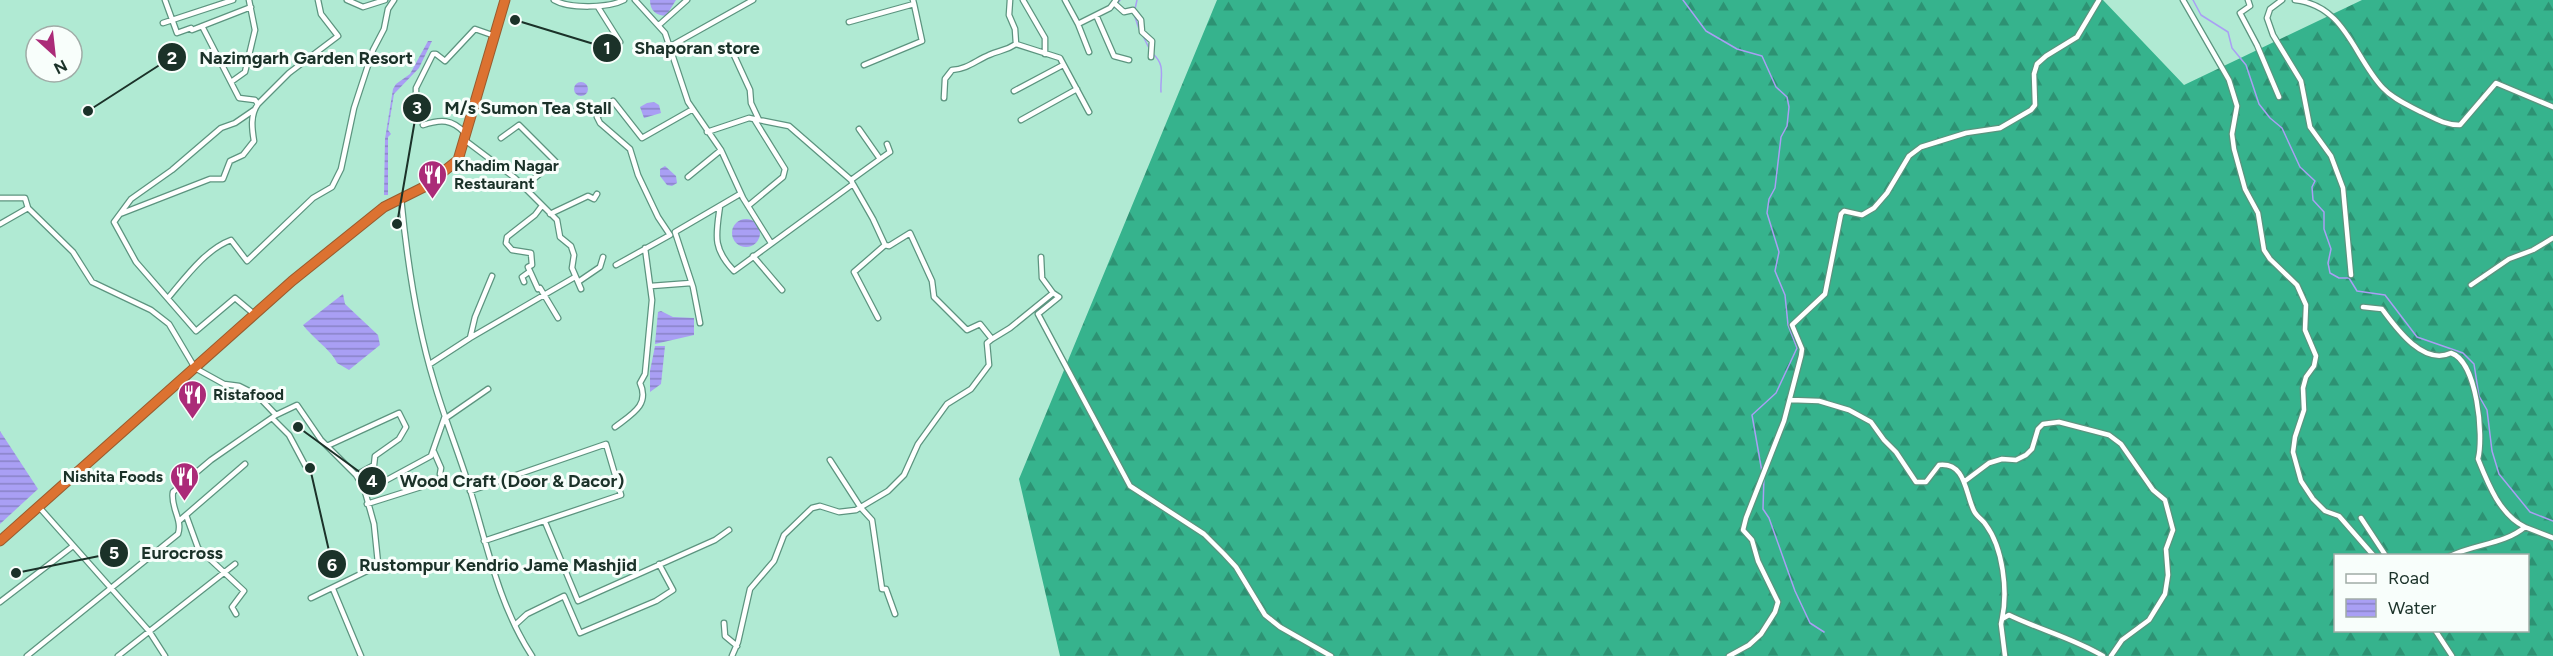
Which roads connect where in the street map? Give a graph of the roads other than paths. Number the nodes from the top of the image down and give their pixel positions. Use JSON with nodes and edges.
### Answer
{"nodes":[{"id":1,"x":165,"y":0,"type":"edge"},
{"id":2,"x":233,"y":0,"type":"edge"},
{"id":3,"x":249,"y":0,"type":"edge"},
{"id":4,"x":318,"y":0,"type":"edge"},
{"id":5,"x":347,"y":0,"type":"edge"},
{"id":6,"x":385,"y":0,"type":"edge"},
{"id":7,"x":394,"y":0,"type":"edge"},
{"id":8,"x":505,"y":0,"type":"edge"},
{"id":9,"x":554,"y":0,"type":"edge"},
{"id":10,"x":624,"y":0,"type":"edge"},
{"id":11,"x":636,"y":0,"type":"edge"},
{"id":12,"x":645,"y":0,"type":"edge"},
{"id":13,"x":687,"y":0,"type":"edge"},
{"id":14,"x":753,"y":0,"type":"edge"},
{"id":15,"x":1010,"y":0,"type":"edge"},
{"id":16,"x":1023,"y":0,"type":"edge"},
{"id":17,"x":1065,"y":0,"type":"edge"},
{"id":18,"x":2099,"y":0,"type":"edge"},
{"id":19,"x":2183,"y":0,"type":"edge"},
{"id":20,"x":2248,"y":0,"type":"edge"},
{"id":21,"x":2282,"y":0,"type":"edge"},
{"id":22,"x":2295,"y":0,"type":"edge"},
{"id":23,"x":914,"y":2,"type":"edge"},
{"id":24,"x":1115,"y":2,"type":"edge"},
{"id":25,"x":639,"y":5,"type":"junction"},
{"id":26,"x":251,"y":7,"type":"junction"},
{"id":27,"x":598,"y":7,"type":"junction"},
{"id":28,"x":1096,"y":15,"type":"junction"},
{"id":29,"x":171,"y":21,"type":"junction"},
{"id":30,"x":849,"y":22,"type":"dead end"},
{"id":31,"x":163,"y":23,"type":"dead end"},
{"id":32,"x":1078,"y":24,"type":"junction"},
{"id":33,"x":659,"y":25,"type":"junction"},
{"id":34,"x":202,"y":26,"type":"junction"},
{"id":35,"x":495,"y":36,"type":"junction"},
{"id":36,"x":620,"y":42,"type":"dead end"},
{"id":37,"x":1016,"y":44,"type":"junction"},
{"id":38,"x":669,"y":47,"type":"junction"},
{"id":39,"x":1089,"y":52,"type":"dead end"},
{"id":40,"x":733,"y":53,"type":"dead end"},
{"id":41,"x":1045,"y":54,"type":"junction"},
{"id":42,"x":1151,"y":57,"type":"dead end"},
{"id":43,"x":1129,"y":60,"type":"dead end"},
{"id":44,"x":864,"y":65,"type":"dead end"},
{"id":45,"x":1063,"y":65,"type":"junction"},
{"id":46,"x":231,"y":82,"type":"junction"},
{"id":47,"x":1077,"y":89,"type":"junction"},
{"id":48,"x":1014,"y":91,"type":"dead end"},
{"id":49,"x":2279,"y":97,"type":"dead end"},
{"id":50,"x":944,"y":98,"type":"dead end"},
{"id":51,"x":258,"y":104,"type":"junction"},
{"id":52,"x":2553,"y":106,"type":"edge"},
{"id":53,"x":693,"y":109,"type":"junction"},
{"id":54,"x":254,"y":110,"type":"junction"},
{"id":55,"x":1089,"y":112,"type":"dead end"},
{"id":56,"x":416,"y":120,"type":"dead end"},
{"id":57,"x":756,"y":120,"type":"junction"},
{"id":58,"x":1021,"y":120,"type":"dead end"},
{"id":59,"x":423,"y":125,"type":"dead end"},
{"id":60,"x":859,"y":129,"type":"dead end"},
{"id":61,"x":707,"y":132,"type":"junction"},
{"id":62,"x":466,"y":138,"type":"junction"},
{"id":63,"x":501,"y":138,"type":"dead end"},
{"id":64,"x":887,"y":144,"type":"dead end"},
{"id":65,"x":721,"y":150,"type":"junction"},
{"id":66,"x":880,"y":159,"type":"junction"},
{"id":67,"x":688,"y":177,"type":"dead end"},
{"id":68,"x":852,"y":182,"type":"junction"},
{"id":69,"x":524,"y":187,"type":"junction"},
{"id":70,"x":597,"y":194,"type":"dead end"},
{"id":71,"x":741,"y":194,"type":"junction"},
{"id":72,"x":0,"y":198,"type":"edge"},
{"id":73,"x":398,"y":200,"type":"junction"},
{"id":74,"x":720,"y":206,"type":"junction"},
{"id":75,"x":747,"y":206,"type":"junction"},
{"id":76,"x":541,"y":207,"type":"junction"},
{"id":77,"x":28,"y":208,"type":"junction"},
{"id":78,"x":550,"y":214,"type":"junction"},
{"id":79,"x":116,"y":216,"type":"junction"},
{"id":80,"x":0,"y":224,"type":"edge"},
{"id":81,"x":672,"y":233,"type":"junction"},
{"id":82,"x":2553,"y":238,"type":"edge"},
{"id":83,"x":771,"y":243,"type":"junction"},
{"id":84,"x":885,"y":246,"type":"junction"},
{"id":85,"x":645,"y":248,"type":"junction"},
{"id":86,"x":603,"y":256,"type":"dead end"},
{"id":87,"x":753,"y":256,"type":"junction"},
{"id":88,"x":1041,"y":257,"type":"dead end"},
{"id":89,"x":616,"y":265,"type":"dead end"},
{"id":90,"x":529,"y":272,"type":"junction"},
{"id":91,"x":2351,"y":275,"type":"dead end"},
{"id":92,"x":492,"y":276,"type":"dead end"},
{"id":93,"x":576,"y":280,"type":"junction"},
{"id":94,"x":524,"y":282,"type":"dead end"},
{"id":95,"x":691,"y":283,"type":"junction"},
{"id":96,"x":2471,"y":285,"type":"dead end"},
{"id":97,"x":651,"y":286,"type":"junction"},
{"id":98,"x":581,"y":289,"type":"dead end"},
{"id":99,"x":782,"y":290,"type":"dead end"},
{"id":100,"x":1053,"y":293,"type":"junction"},
{"id":101,"x":544,"y":294,"type":"junction"},
{"id":102,"x":168,"y":298,"type":"junction"},
{"id":103,"x":2363,"y":307,"type":"dead end"},
{"id":104,"x":254,"y":314,"type":"junction"},
{"id":105,"x":558,"y":318,"type":"dead end"},
{"id":106,"x":878,"y":318,"type":"dead end"},
{"id":107,"x":700,"y":323,"type":"dead end"},
{"id":108,"x":470,"y":338,"type":"junction"},
{"id":109,"x":992,"y":339,"type":"junction"},
{"id":110,"x":430,"y":364,"type":"junction"},
{"id":111,"x":195,"y":368,"type":"junction"},
{"id":112,"x":488,"y":389,"type":"dead end"},
{"id":113,"x":1794,"y":400,"type":"junction"},
{"id":114,"x":274,"y":416,"type":"junction"},
{"id":115,"x":445,"y":417,"type":"junction"},
{"id":116,"x":615,"y":427,"type":"dead end"},
{"id":117,"x":327,"y":446,"type":"junction"},
{"id":118,"x":434,"y":452,"type":"junction"},
{"id":119,"x":830,"y":460,"type":"dead end"},
{"id":120,"x":245,"y":464,"type":"dead end"},
{"id":121,"x":305,"y":465,"type":"dead end"},
{"id":122,"x":440,"y":474,"type":"dead end"},
{"id":123,"x":356,"y":475,"type":"junction"},
{"id":124,"x":1965,"y":481,"type":"junction"},
{"id":125,"x":383,"y":482,"type":"dead end"},
{"id":126,"x":424,"y":486,"type":"dead end"},
{"id":127,"x":470,"y":491,"type":"junction"},
{"id":128,"x":367,"y":504,"type":"junction"},
{"id":129,"x":39,"y":507,"type":"junction"},
{"id":130,"x":861,"y":508,"type":"junction"},
{"id":131,"x":186,"y":515,"type":"junction"},
{"id":132,"x":2361,"y":518,"type":"dead end"},
{"id":133,"x":178,"y":521,"type":"junction"},
{"id":134,"x":545,"y":522,"type":"junction"},
{"id":135,"x":2525,"y":527,"type":"junction"},
{"id":136,"x":729,"y":530,"type":"dead end"},
{"id":137,"x":2553,"y":538,"type":"edge"},
{"id":138,"x":0,"y":541,"type":"edge"},
{"id":139,"x":484,"y":541,"type":"junction"},
{"id":140,"x":73,"y":546,"type":"junction"},
{"id":141,"x":2373,"y":554,"type":"edge"},
{"id":142,"x":2385,"y":554,"type":"edge"},
{"id":143,"x":2453,"y":554,"type":"edge"},
{"id":144,"x":235,"y":564,"type":"dead end"},
{"id":145,"x":659,"y":564,"type":"junction"},
{"id":146,"x":224,"y":572,"type":"junction"},
{"id":147,"x":111,"y":589,"type":"junction"},
{"id":148,"x":333,"y":589,"type":"junction"},
{"id":149,"x":311,"y":598,"type":"dead end"},
{"id":150,"x":0,"y":602,"type":"edge"},
{"id":151,"x":237,"y":614,"type":"dead end"},
{"id":152,"x":895,"y":614,"type":"dead end"},
{"id":153,"x":2002,"y":619,"type":"junction"},
{"id":154,"x":724,"y":623,"type":"dead end"},
{"id":155,"x":515,"y":626,"type":"junction"},
{"id":156,"x":149,"y":631,"type":"junction"},
{"id":157,"x":2436,"y":632,"type":"edge"},
{"id":158,"x":737,"y":646,"type":"junction"},
{"id":159,"x":27,"y":656,"type":"edge"},
{"id":160,"x":118,"y":656,"type":"edge"},
{"id":161,"x":165,"y":656,"type":"edge"},
{"id":162,"x":361,"y":656,"type":"edge"},
{"id":163,"x":532,"y":656,"type":"edge"},
{"id":164,"x":732,"y":656,"type":"edge"},
{"id":165,"x":1331,"y":656,"type":"edge"},
{"id":166,"x":1729,"y":656,"type":"edge"},
{"id":167,"x":2005,"y":656,"type":"edge"},
{"id":168,"x":2103,"y":656,"type":"edge"},
{"id":169,"x":2111,"y":656,"type":"edge"},
{"id":170,"x":2452,"y":656,"type":"edge"}],
"edges":[{"from":1,"to":29,"type":"street"},
{"from":2,"to":29,"type":"street"},
{"from":3,"to":26,"type":"street"},
{"from":4,"to":51,"type":"street"},
{"from":5,"to":6,"type":"street"},
{"from":7,"to":102,"type":"street"},
{"from":8,"to":35,"type":"highway"},
{"from":9,"to":27,"type":"street"},
{"from":10,"to":27,"type":"street"},
{"from":11,"to":25,"type":"street"},
{"from":12,"to":25,"type":"street"},
{"from":13,"to":33,"type":"street"},
{"from":14,"to":38,"type":"street"},
{"from":15,"to":37,"type":"street"},
{"from":16,"to":41,"type":"street"},
{"from":17,"to":32,"type":"street"},
{"from":18,"to":113,"type":"street"},
{"from":19,"to":141,"type":"street"},
{"from":20,"to":49,"type":"street"},
{"from":21,"to":91,"type":"street"},
{"from":22,"to":52,"type":"street"},
{"from":23,"to":30,"type":"street"},
{"from":23,"to":44,"type":"street"},
{"from":24,"to":28,"type":"street"},
{"from":24,"to":42,"type":"street"},
{"from":25,"to":33,"type":"street"},
{"from":26,"to":34,"type":"street"},
{"from":26,"to":46,"type":"street"},
{"from":27,"to":36,"type":"street"},
{"from":28,"to":32,"type":"street"},
{"from":28,"to":43,"type":"street"},
{"from":29,"to":31,"type":"street"},
{"from":29,"to":34,"type":"street"},
{"from":32,"to":39,"type":"street"},
{"from":33,"to":38,"type":"street"},
{"from":34,"to":46,"type":"street"},
{"from":35,"to":56,"type":"street"},
{"from":35,"to":62,"type":"highway"},
{"from":37,"to":41,"type":"street"},
{"from":37,"to":50,"type":"street"},
{"from":38,"to":53,"type":"street"},
{"from":40,"to":57,"type":"street"},
{"from":41,"to":45,"type":"street"},
{"from":45,"to":47,"type":"street"},
{"from":45,"to":48,"type":"street"},
{"from":46,"to":51,"type":"street"},
{"from":47,"to":55,"type":"street"},
{"from":47,"to":58,"type":"street"},
{"from":51,"to":54,"type":"street"},
{"from":53,"to":61,"type":"street"},
{"from":53,"to":81,"type":"street"},
{"from":54,"to":79,"type":"street"},
{"from":54,"to":79,"type":"street"},
{"from":57,"to":61,"type":"street"},
{"from":57,"to":68,"type":"street"},
{"from":57,"to":75,"type":"street"},
{"from":59,"to":62,"type":"street"},
{"from":60,"to":66,"type":"street"},
{"from":61,"to":65,"type":"street"},
{"from":62,"to":69,"type":"street"},
{"from":62,"to":73,"type":"highway"},
{"from":63,"to":69,"type":"street"},
{"from":64,"to":66,"type":"street"},
{"from":65,"to":67,"type":"street"},
{"from":65,"to":71,"type":"street"},
{"from":66,"to":68,"type":"street"},
{"from":68,"to":83,"type":"street"},
{"from":68,"to":84,"type":"street"},
{"from":69,"to":76,"type":"street"},
{"from":70,"to":78,"type":"street"},
{"from":71,"to":74,"type":"street"},
{"from":71,"to":75,"type":"street"},
{"from":72,"to":77,"type":"street"},
{"from":73,"to":104,"type":"highway"},
{"from":73,"to":110,"type":"street"},
{"from":74,"to":81,"type":"street"},
{"from":74,"to":87,"type":"street"},
{"from":75,"to":83,"type":"street"},
{"from":76,"to":78,"type":"street"},
{"from":76,"to":90,"type":"street"},
{"from":77,"to":80,"type":"street"},
{"from":77,"to":111,"type":"street"},
{"from":78,"to":93,"type":"street"},
{"from":79,"to":102,"type":"street"},
{"from":81,"to":85,"type":"street"},
{"from":81,"to":95,"type":"street"},
{"from":82,"to":96,"type":"street"},
{"from":83,"to":87,"type":"street"},
{"from":84,"to":106,"type":"street"},
{"from":84,"to":109,"type":"street"},
{"from":85,"to":89,"type":"street"},
{"from":85,"to":97,"type":"street"},
{"from":86,"to":93,"type":"street"},
{"from":87,"to":99,"type":"street"},
{"from":88,"to":100,"type":"street"},
{"from":90,"to":94,"type":"street"},
{"from":90,"to":101,"type":"street"},
{"from":92,"to":108,"type":"street"},
{"from":93,"to":98,"type":"street"},
{"from":93,"to":101,"type":"street"},
{"from":95,"to":97,"type":"street"},
{"from":95,"to":107,"type":"street"},
{"from":97,"to":116,"type":"street"},
{"from":100,"to":109,"type":"street"},
{"from":100,"to":165,"type":"street"},
{"from":101,"to":105,"type":"street"},
{"from":101,"to":108,"type":"street"},
{"from":102,"to":104,"type":"street"},
{"from":103,"to":135,"type":"street"},
{"from":104,"to":111,"type":"highway"},
{"from":108,"to":110,"type":"street"},
{"from":109,"to":130,"type":"street"},
{"from":110,"to":115,"type":"street"},
{"from":111,"to":114,"type":"street"},
{"from":111,"to":129,"type":"highway"},
{"from":112,"to":115,"type":"street"},
{"from":113,"to":124,"type":"street"},
{"from":113,"to":166,"type":"street"},
{"from":114,"to":117,"type":"street"},
{"from":114,"to":121,"type":"street"},
{"from":114,"to":133,"type":"street"},
{"from":115,"to":118,"type":"street"},
{"from":115,"to":127,"type":"street"},
{"from":117,"to":123,"type":"street"},
{"from":117,"to":123,"type":"street"},
{"from":118,"to":122,"type":"street"},
{"from":118,"to":125,"type":"street"},
{"from":119,"to":130,"type":"street"},
{"from":120,"to":131,"type":"street"},
{"from":123,"to":128,"type":"street"},
{"from":124,"to":153,"type":"street"},
{"from":124,"to":169,"type":"street"},
{"from":126,"to":128,"type":"street"},
{"from":127,"to":134,"type":"street"},
{"from":127,"to":139,"type":"street"},
{"from":128,"to":148,"type":"street"},
{"from":129,"to":138,"type":"highway"},
{"from":129,"to":140,"type":"street"},
{"from":130,"to":152,"type":"street"},
{"from":130,"to":158,"type":"street"},
{"from":131,"to":133,"type":"street"},
{"from":131,"to":146,"type":"street"},
{"from":132,"to":142,"type":"street"},
{"from":133,"to":147,"type":"street"},
{"from":134,"to":139,"type":"street"},
{"from":134,"to":145,"type":"street"},
{"from":135,"to":137,"type":"street"},
{"from":135,"to":143,"type":"street"},
{"from":136,"to":145,"type":"street"},
{"from":139,"to":155,"type":"street"},
{"from":140,"to":147,"type":"street"},
{"from":140,"to":150,"type":"street"},
{"from":144,"to":146,"type":"street"},
{"from":145,"to":155,"type":"street"},
{"from":146,"to":151,"type":"street"},
{"from":146,"to":156,"type":"street"},
{"from":147,"to":156,"type":"street"},
{"from":147,"to":159,"type":"street"},
{"from":148,"to":149,"type":"street"},
{"from":148,"to":162,"type":"street"},
{"from":153,"to":167,"type":"street"},
{"from":153,"to":168,"type":"street"},
{"from":154,"to":158,"type":"street"},
{"from":155,"to":163,"type":"street"},
{"from":156,"to":160,"type":"street"},
{"from":156,"to":161,"type":"street"},
{"from":157,"to":170,"type":"street"},
{"from":158,"to":164,"type":"street"}]}
